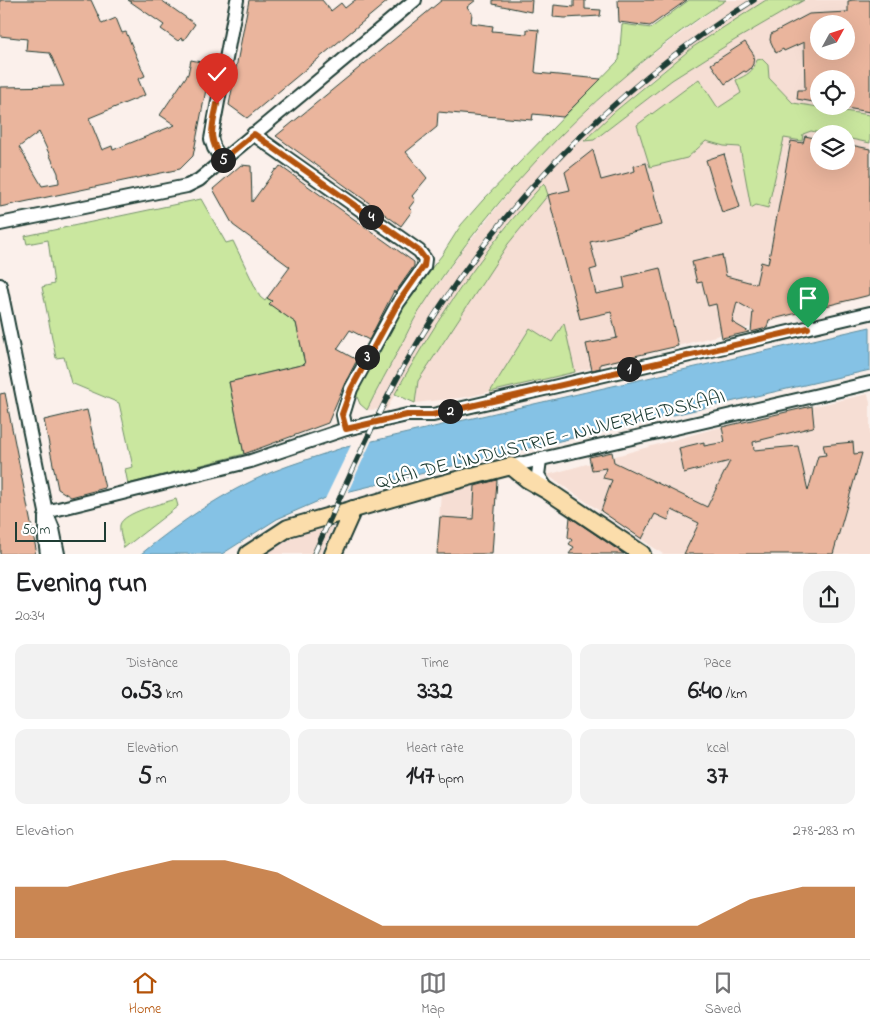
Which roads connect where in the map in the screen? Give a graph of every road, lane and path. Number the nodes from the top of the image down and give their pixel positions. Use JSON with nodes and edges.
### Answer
{"nodes":[{"id":1,"x":237,"y":0,"type":"edge"},
{"id":2,"x":415,"y":0,"type":"edge"},
{"id":3,"x":254,"y":134,"type":"junction"},
{"id":4,"x":222,"y":160,"type":"junction"},
{"id":5,"x":0,"y":224,"type":"edge"},
{"id":6,"x":0,"y":285,"type":"edge"},
{"id":7,"x":870,"y":314,"type":"edge"},
{"id":8,"x":870,"y":383,"type":"edge"},
{"id":9,"x":346,"y":429,"type":"junction"},
{"id":10,"x":540,"y":460,"type":"junction"},
{"id":11,"x":511,"y":466,"type":"junction"},
{"id":12,"x":548,"y":492,"type":"junction"},
{"id":13,"x":353,"y":509,"type":"junction"},
{"id":14,"x":46,"y":512,"type":"junction"},
{"id":15,"x":47,"y":554,"type":"edge"},
{"id":16,"x":58,"y":554,"type":"edge"},
{"id":17,"x":248,"y":554,"type":"edge"},
{"id":18,"x":333,"y":554,"type":"edge"},
{"id":19,"x":642,"y":554,"type":"edge"}],
"edges":[{"from":1,"to":4,"type":"street"},
{"from":2,"to":3,"type":"street"},
{"from":3,"to":4,"type":"street"},
{"from":3,"to":9,"type":"street"},
{"from":4,"to":5,"type":"street"},
{"from":6,"to":14,"type":"street"},
{"from":7,"to":9,"type":"street"},
{"from":8,"to":10,"type":"street","name":"QUAI DE L'INDUSTRIE - NIJVERHEIDSKAAI"},
{"from":9,"to":14,"type":"street"},
{"from":10,"to":11,"type":"street","name":"QUAI DE L'INDUSTRIE - NIJVERHEIDSKAAI"},
{"from":10,"to":12,"type":"street"},
{"from":11,"to":12,"type":"main road"},
{"from":11,"to":13,"type":"main road","name":"QUAI DE L'INDUSTRIE - NIJVERHEIDSKAAI"},
{"from":12,"to":19,"type":"main road"},
{"from":13,"to":17,"type":"main road","name":"QUAI DE L'INDUSTRIE - NIJVERHEIDSKAAI"},
{"from":13,"to":18,"type":"main road"},
{"from":14,"to":15,"type":"street"},
{"from":14,"to":16,"type":"street"}]}
